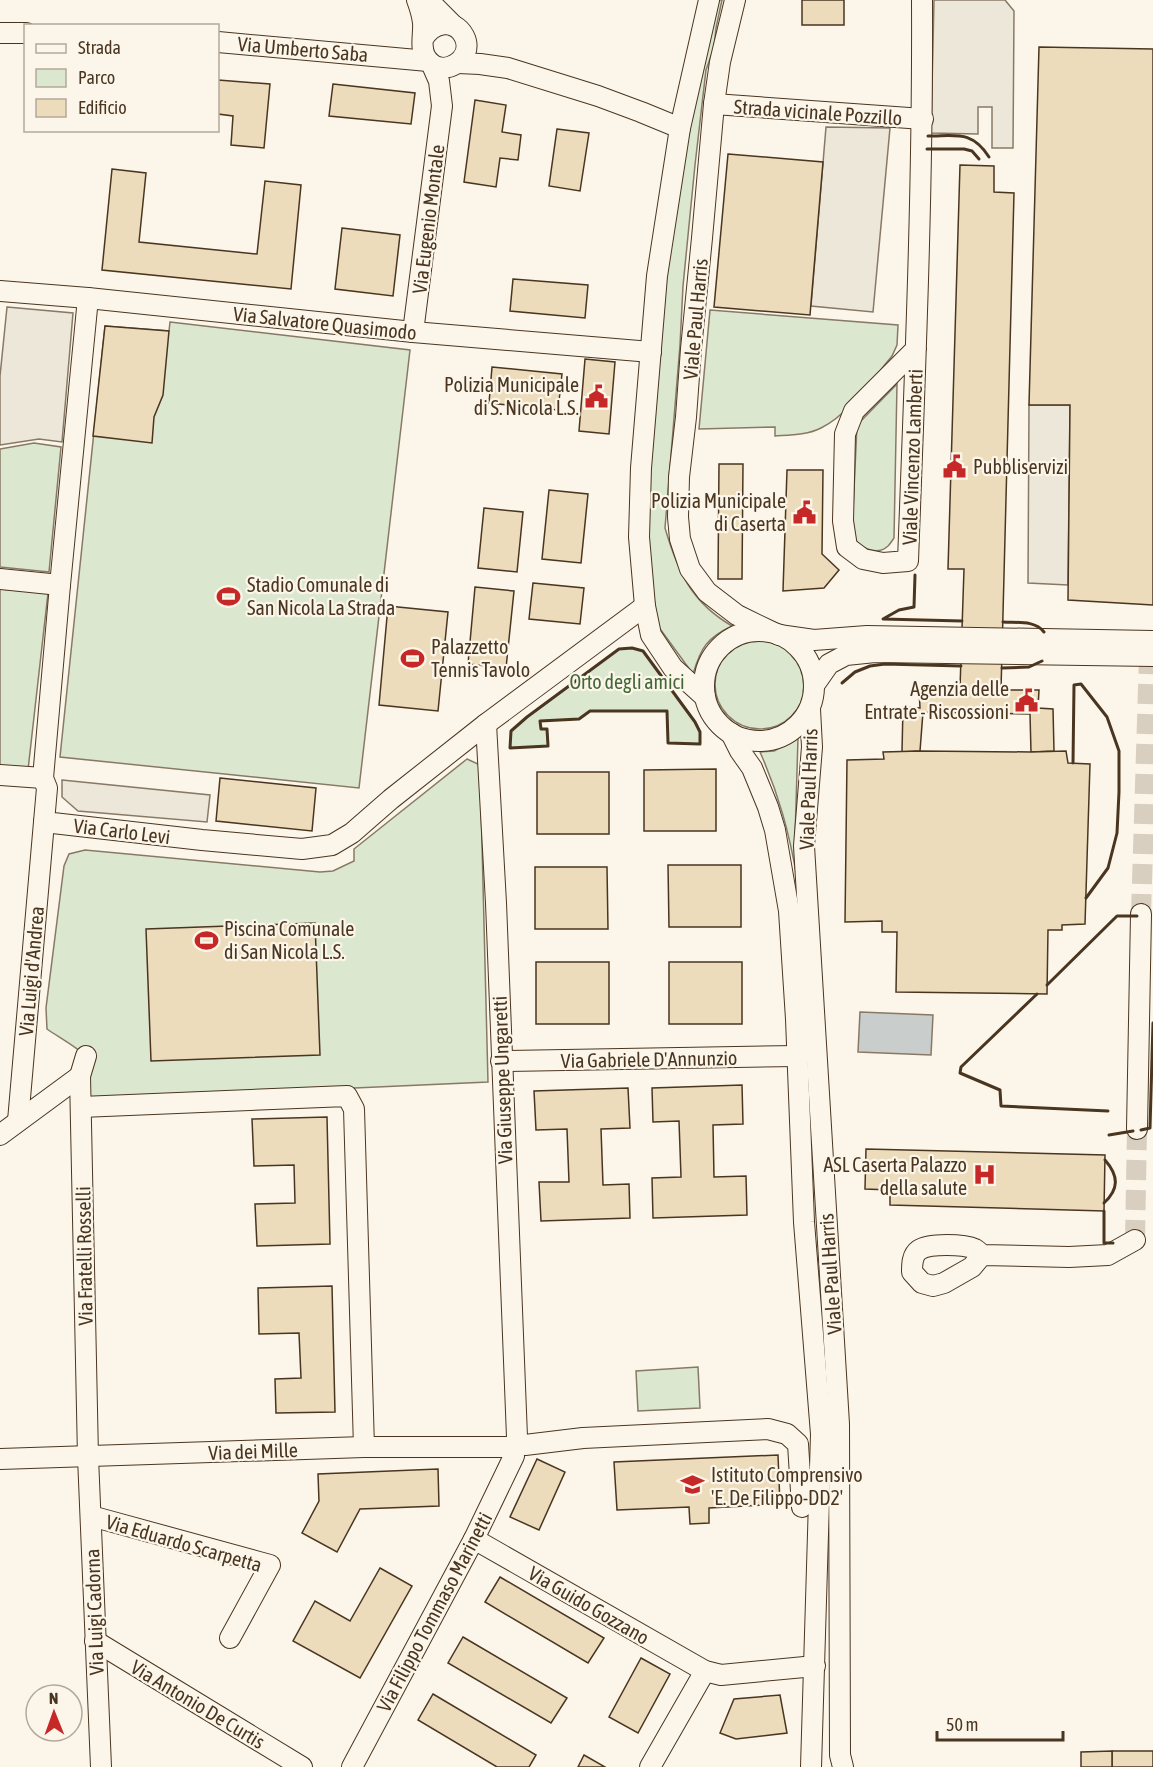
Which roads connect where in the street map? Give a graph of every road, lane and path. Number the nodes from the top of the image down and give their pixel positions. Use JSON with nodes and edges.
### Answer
{"nodes":[{"id":1,"x":417,"y":0,"type":"edge"},
{"id":2,"x":428,"y":0,"type":"edge"},
{"id":3,"x":709,"y":0,"type":"edge"},
{"id":4,"x":735,"y":0,"type":"edge"},
{"id":5,"x":922,"y":0,"type":"edge"},
{"id":6,"x":459,"y":31,"type":"junction"},
{"id":7,"x":0,"y":33,"type":"edge"},
{"id":8,"x":24,"y":33,"type":"edge"},
{"id":9,"x":219,"y":42,"type":"edge"},
{"id":10,"x":427,"y":52,"type":"junction"},
{"id":11,"x":456,"y":65,"type":"junction"},
{"id":12,"x":508,"y":68,"type":"junction"},
{"id":13,"x":714,"y":104,"type":"junction"},
{"id":14,"x":442,"y":106,"type":"junction"},
{"id":15,"x":922,"y":119,"type":"junction"},
{"id":16,"x":680,"y":128,"type":"junction"},
{"id":17,"x":0,"y":291,"type":"edge"},
{"id":18,"x":88,"y":298,"type":"junction"},
{"id":19,"x":413,"y":332,"type":"junction"},
{"id":20,"x":916,"y":349,"type":"junction"},
{"id":21,"x":651,"y":352,"type":"junction"},
{"id":22,"x":0,"y":579,"type":"edge"},
{"id":23,"x":60,"y":585,"type":"junction"},
{"id":24,"x":645,"y":606,"type":"junction"},
{"id":25,"x":776,"y":633,"type":"junction"},
{"id":26,"x":1153,"y":641,"type":"edge"},
{"id":27,"x":1153,"y":656,"type":"edge"},
{"id":28,"x":814,"y":684,"type":"junction"},
{"id":29,"x":705,"y":697,"type":"junction"},
{"id":30,"x":810,"y":709,"type":"junction"},
{"id":31,"x":486,"y":724,"type":"junction"},
{"id":32,"x":731,"y":733,"type":"junction"},
{"id":33,"x":0,"y":775,"type":"edge"},
{"id":34,"x":43,"y":778,"type":"junction"},
{"id":35,"x":44,"y":822,"type":"junction"},
{"id":36,"x":1142,"y":914,"type":"tunnel mouth"},
{"id":37,"x":1147,"y":938,"type":"edge"},
{"id":38,"x":86,"y":1056,"type":"dead end"},
{"id":39,"x":796,"y":1056,"type":"junction"},
{"id":40,"x":501,"y":1062,"type":"junction"},
{"id":41,"x":80,"y":1076,"type":"junction"},
{"id":42,"x":81,"y":1107,"type":"junction"},
{"id":43,"x":18,"y":1121,"type":"junction"},
{"id":44,"x":1137,"y":1129,"type":"tunnel mouth"},
{"id":45,"x":0,"y":1135,"type":"edge"},
{"id":46,"x":1135,"y":1240,"type":"dead end"},
{"id":47,"x":982,"y":1255,"type":"dead end"},
{"id":48,"x":364,"y":1446,"type":"junction"},
{"id":49,"x":516,"y":1446,"type":"junction"},
{"id":50,"x":88,"y":1457,"type":"junction"},
{"id":51,"x":0,"y":1459,"type":"edge"},
{"id":52,"x":802,"y":1507,"type":"dead end"},
{"id":53,"x":91,"y":1516,"type":"junction"},
{"id":54,"x":474,"y":1539,"type":"junction"},
{"id":55,"x":230,"y":1638,"type":"dead end"},
{"id":56,"x":95,"y":1641,"type":"junction"},
{"id":57,"x":815,"y":1666,"type":"junction"},
{"id":58,"x":705,"y":1671,"type":"junction"},
{"id":59,"x":101,"y":1767,"type":"edge"},
{"id":60,"x":302,"y":1767,"type":"edge"},
{"id":61,"x":352,"y":1767,"type":"edge"},
{"id":62,"x":650,"y":1767,"type":"edge"},
{"id":63,"x":811,"y":1767,"type":"edge"},
{"id":64,"x":843,"y":1767,"type":"edge"}],
"edges":[{"from":1,"to":10,"type":"street","name":"Via Eugenio Montale"},
{"from":2,"to":6,"type":"street"},
{"from":3,"to":16,"type":"street","name":"Viale Paul Harris"},
{"from":4,"to":13,"type":"street","name":"Viale Paul Harris"},
{"from":5,"to":15,"type":"street","name":"Viale Vincenzo Lamberti"},
{"from":6,"to":10,"type":"street"},
{"from":6,"to":11,"type":"street"},
{"from":6,"to":12,"type":"street"},
{"from":7,"to":8,"type":"street"},
{"from":9,"to":10,"type":"street","name":"Via Umberto Saba"},
{"from":10,"to":11,"type":"street"},
{"from":10,"to":14,"type":"street","name":"Via Eugenio Montale"},
{"from":11,"to":12,"type":"street"},
{"from":11,"to":14,"type":"street","name":"Via Eugenio Montale"},
{"from":12,"to":16,"type":"street"},
{"from":13,"to":15,"type":"street","name":"Strada vicinale Pozzillo"},
{"from":13,"to":25,"type":"street","name":"Viale Paul Harris"},
{"from":14,"to":19,"type":"street","name":"Via Eugenio Montale"},
{"from":15,"to":20,"type":"street","name":"Viale Vincenzo Lamberti"},
{"from":16,"to":21,"type":"street","name":"Viale Paul Harris"},
{"from":17,"to":18,"type":"street","name":"Via Salvatore Quasimodo"},
{"from":18,"to":19,"type":"street","name":"Via Salvatore Quasimodo"},
{"from":18,"to":23,"type":"street"},
{"from":19,"to":21,"type":"street","name":"Via Salvatore Quasimodo"},
{"from":20,"to":20,"type":"street","name":"Viale Vincenzo Lamberti"},
{"from":21,"to":24,"type":"street","name":"Viale Paul Harris"},
{"from":22,"to":23,"type":"street"},
{"from":23,"to":34,"type":"street"},
{"from":24,"to":29,"type":"street","name":"Viale Paul Harris"},
{"from":24,"to":31,"type":"street","name":"Via Carlo Levi"},
{"from":25,"to":26,"type":"street"},
{"from":25,"to":28,"type":"street","name":"Viale Paul Harris"},
{"from":25,"to":29,"type":"street"},
{"from":27,"to":28,"type":"street"},
{"from":28,"to":30,"type":"street","name":"Viale Paul Harris"},
{"from":29,"to":32,"type":"street","name":"Viale Paul Harris"},
{"from":30,"to":32,"type":"street","name":"Viale Paul Harris"},
{"from":30,"to":64,"type":"street","name":"Viale Paul Harris"},
{"from":31,"to":35,"type":"street","name":"Via Carlo Levi"},
{"from":31,"to":40,"type":"street","name":"Via Giuseppe Ungaretti"},
{"from":32,"to":39,"type":"street","name":"Viale Paul Harris"},
{"from":33,"to":34,"type":"street"},
{"from":34,"to":35,"type":"street"},
{"from":35,"to":43,"type":"street","name":"Via Luigi d'Andrea"},
{"from":36,"to":37,"type":"street"},
{"from":37,"to":44,"type":"street"},
{"from":38,"to":41,"type":"street","name":"Via Fratelli Rosselli"},
{"from":39,"to":40,"type":"street","name":"Via Gabriele D'Annunzio"},
{"from":39,"to":57,"type":"street","name":"Viale Paul Harris"},
{"from":40,"to":49,"type":"street","name":"Via Giuseppe Ungaretti"},
{"from":41,"to":42,"type":"street","name":"Via Fratelli Rosselli"},
{"from":41,"to":43,"type":"street"},
{"from":42,"to":48,"type":"street"},
{"from":42,"to":50,"type":"street","name":"Via Fratelli Rosselli"},
{"from":43,"to":45,"type":"street"},
{"from":46,"to":47,"type":"street"},
{"from":48,"to":49,"type":"street","name":"Via dei Mille"},
{"from":48,"to":50,"type":"street","name":"Via dei Mille"},
{"from":49,"to":52,"type":"street","name":"Via dei Mille"},
{"from":49,"to":54,"type":"street","name":"Via Filippo Tommaso Marinetti"},
{"from":50,"to":51,"type":"street","name":"Via dei Mille"},
{"from":50,"to":53,"type":"street","name":"Via Luigi Cadorna"},
{"from":53,"to":55,"type":"street","name":"Via Eduardo Scarpetta"},
{"from":53,"to":56,"type":"street","name":"Via Luigi Cadorna"},
{"from":54,"to":58,"type":"street","name":"Via Guido Gozzano"},
{"from":54,"to":61,"type":"street","name":"Via Filippo Tommaso Marinetti"},
{"from":56,"to":59,"type":"street","name":"Via Luigi Cadorna"},
{"from":56,"to":60,"type":"street","name":"Via Antonio De Curtis"},
{"from":57,"to":58,"type":"street"},
{"from":57,"to":63,"type":"street","name":"Viale Paul Harris"},
{"from":58,"to":62,"type":"street"}]}
